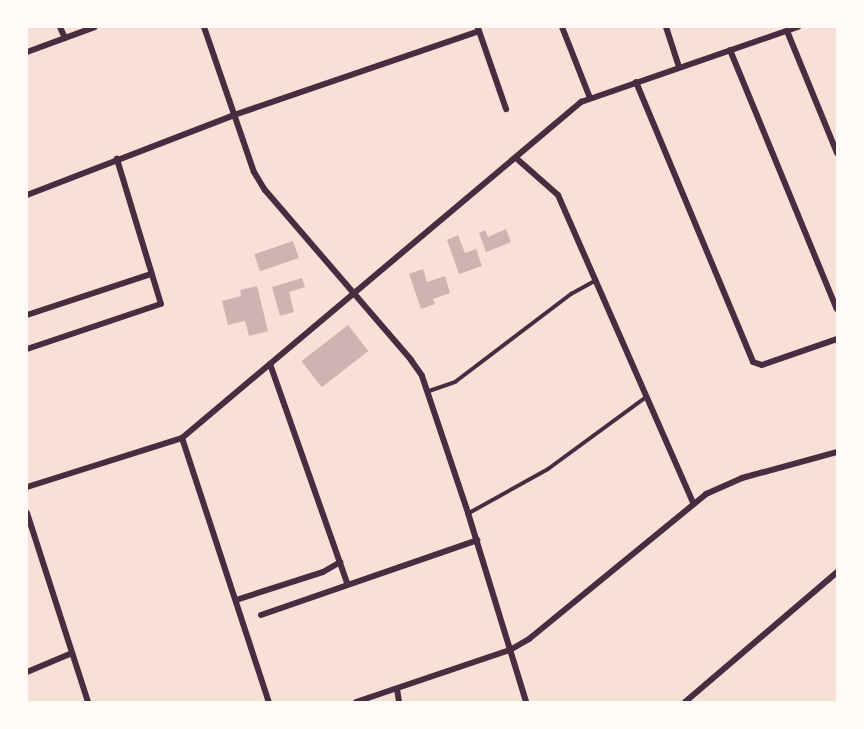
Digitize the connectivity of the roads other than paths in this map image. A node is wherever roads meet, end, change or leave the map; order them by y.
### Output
1 (60, 27) edge
2 (95, 27) edge
3 (204, 27) edge
4 (562, 27) edge
5 (666, 27) edge
6 (798, 27) edge
7 (478, 29) edge
8 (787, 31) junction
9 (65, 38) junction
10 (730, 50) junction
11 (27, 52) edge
12 (680, 67) junction
13 (636, 82) junction
14 (590, 98) junction
15 (506, 109) dead end
16 (234, 115) junction
17 (837, 153) edge
18 (516, 158) junction
19 (117, 159) junction
20 (27, 195) edge
21 (151, 274) junction
22 (596, 280) junction
23 (353, 293) junction
24 (837, 309) edge
25 (27, 315) edge
26 (837, 339) edge
27 (27, 349) edge
28 (270, 364) junction
29 (429, 392) junction
30 (646, 397) junction
31 (182, 438) junction
32 (837, 452) edge
33 (27, 487) edge
34 (693, 503) junction
35 (27, 513) edge
36 (468, 513) junction
37 (477, 540) junction
38 (340, 562) junction
39 (837, 572) edge
40 (348, 585) junction
41 (236, 600) junction
42 (261, 615) dead end
43 (510, 650) junction
44 (72, 652) junction
45 (27, 672) edge
46 (397, 689) junction
47 (88, 702) edge
48 (269, 702) edge
49 (356, 702) edge
50 (399, 702) edge
51 (526, 702) edge
52 (685, 702) edge

1 - 9 street
2 - 9 street
3 - 16 street
4 - 14 street
5 - 12 street
6 - 8 street
7 - 15 street
7 - 16 street
8 - 10 street
8 - 17 street
9 - 11 street
10 - 12 street
10 - 24 street
12 - 13 street
13 - 14 street
13 - 26 street
14 - 18 street
16 - 19 street
16 - 23 street
18 - 22 street
18 - 23 street
19 - 20 street
19 - 21 street
21 - 25 street
21 - 27 street
22 - 29 lane
22 - 30 street
23 - 28 street
23 - 29 street
28 - 31 street
28 - 38 street
29 - 36 street
30 - 34 street
30 - 36 lane
31 - 33 street
31 - 41 street
32 - 34 street
34 - 43 street
35 - 44 street
36 - 37 street
37 - 40 street
37 - 43 street
38 - 40 street
38 - 41 street
39 - 52 street
40 - 42 street
41 - 48 street
43 - 46 street
43 - 51 street
44 - 45 street
44 - 47 street
46 - 49 street
46 - 50 street

